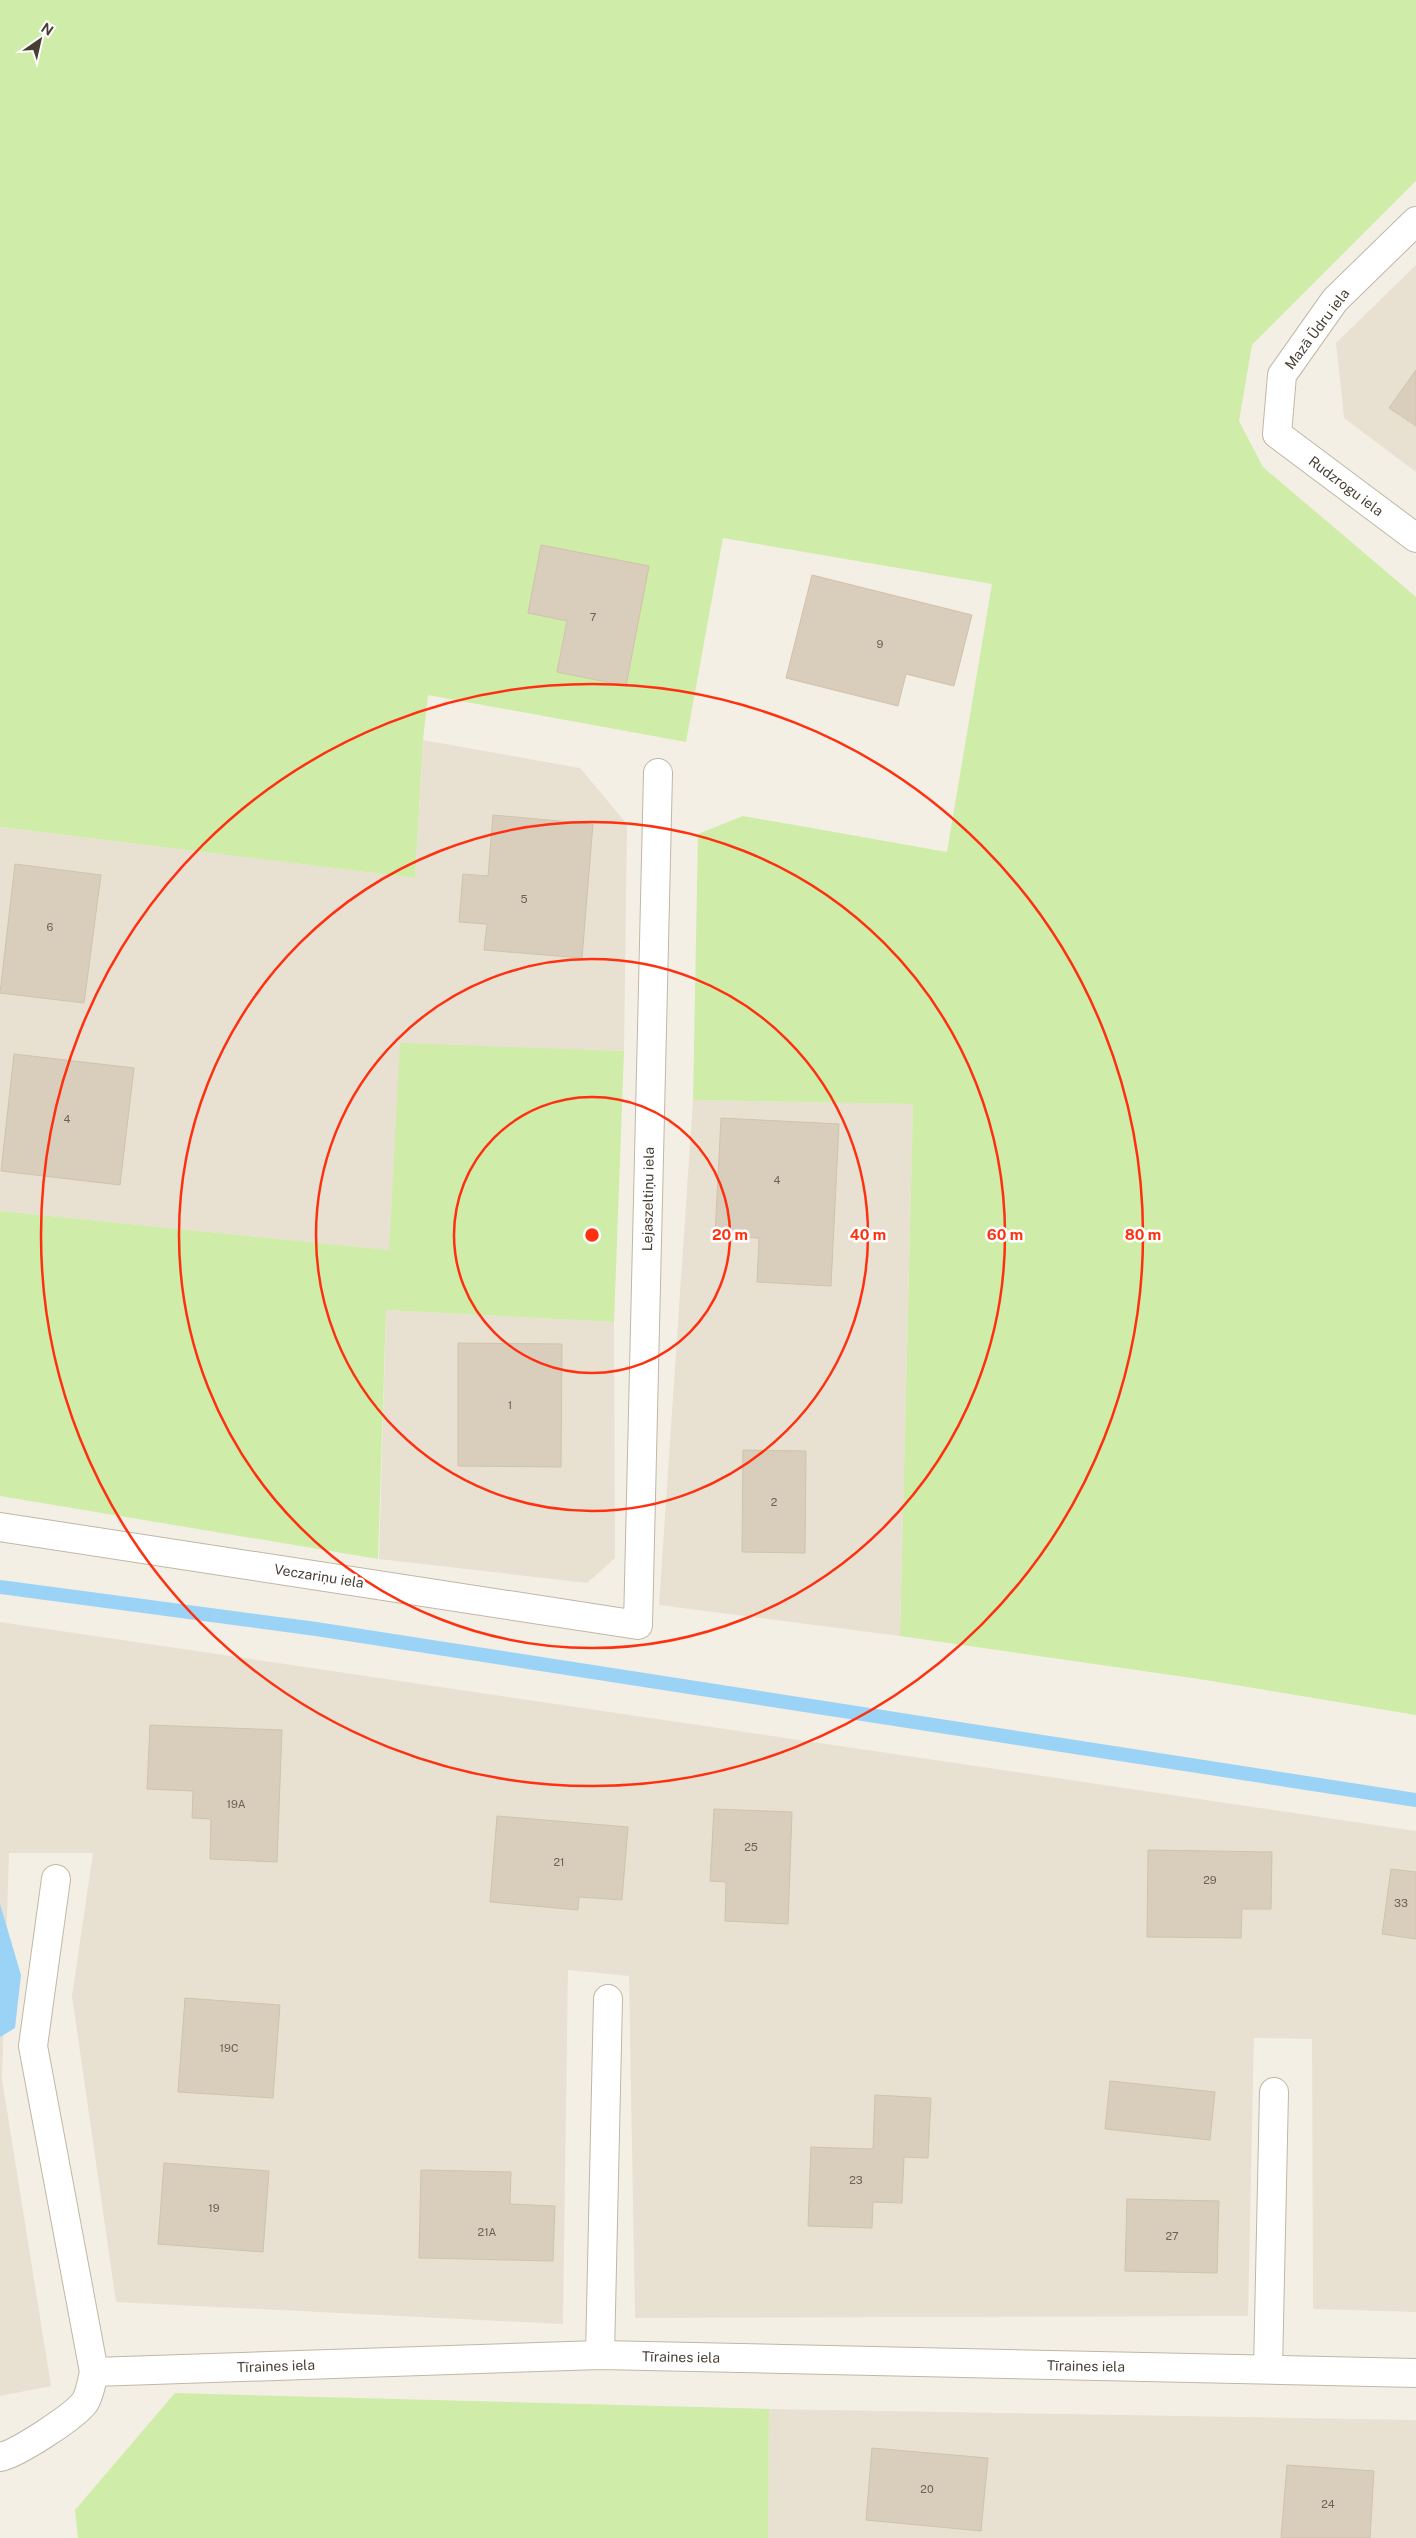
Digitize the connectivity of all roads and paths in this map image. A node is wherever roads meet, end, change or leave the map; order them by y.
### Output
1 (1416, 221) edge
2 (1277, 434) joint
3 (1416, 538) edge
4 (658, 773) dead end
5 (0, 1527) edge
6 (638, 1624) joint
7 (56, 1880) dead end
8 (608, 1999) dead end
9 (1274, 2092) dead end
10 (600, 2356) junction
11 (1268, 2369) junction
12 (94, 2372) junction
13 (1416, 2373) edge
14 (0, 2457) edge

1 - 2 street, Mazā Ūdru iela
2 - 3 street, Rudzrogu iela
4 - 6 street, Lejaszeltiņu iela
5 - 6 street, Veczariņu iela
7 - 12 street
8 - 10 street
9 - 11 street
10 - 11 street, Tīraines iela
10 - 12 street, Tīraines iela
11 - 13 street, Tīraines iela
12 - 14 street

